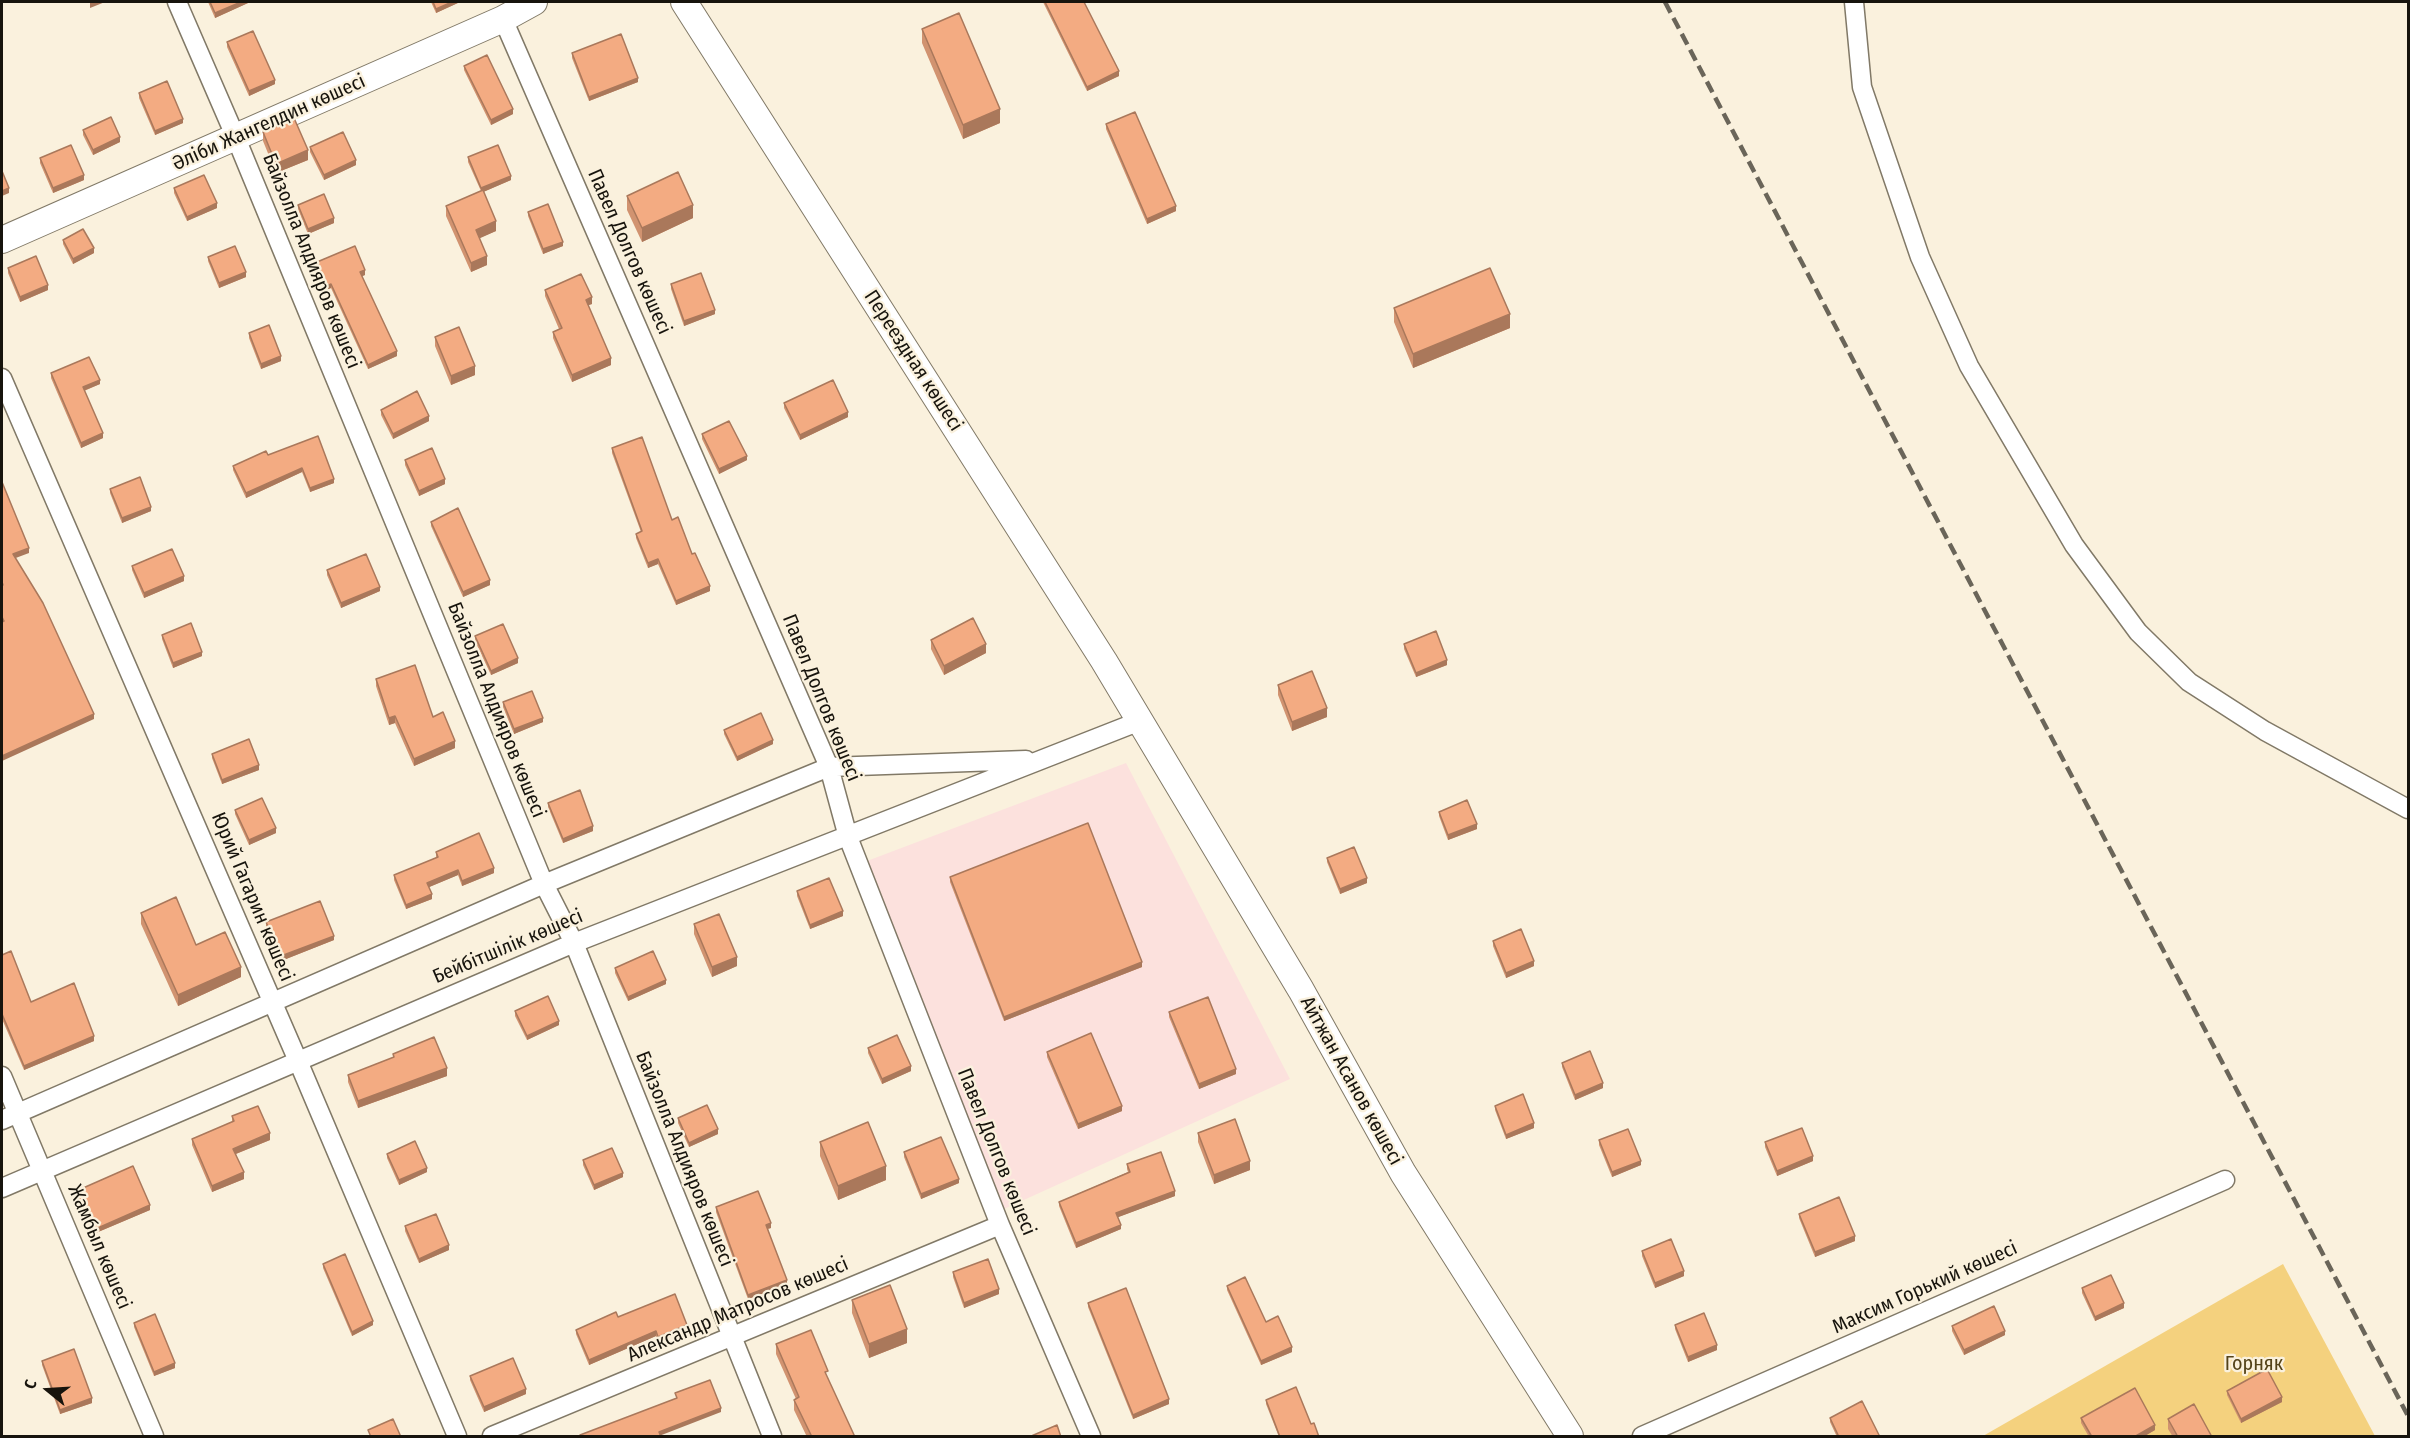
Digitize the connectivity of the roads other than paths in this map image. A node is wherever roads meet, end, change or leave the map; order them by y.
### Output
1 (177, 2) edge
2 (534, 2) edge
3 (684, 2) edge
4 (1854, 2) edge
5 (503, 19) junction
6 (236, 138) junction
7 (2, 240) edge
8 (2, 378) edge
9 (1140, 721) junction
10 (1038, 759) junction
11 (829, 767) junction
12 (2409, 809) edge
13 (848, 837) junction
14 (544, 884) junction
15 (574, 943) junction
16 (273, 1002) junction
17 (298, 1061) junction
18 (2, 1076) edge
19 (9, 1116) edge
20 (42, 1171) junction
21 (2225, 1180) dead end
22 (2, 1188) edge
23 (1000, 1225) junction
24 (731, 1338) junction
25 (154, 1437) edge
26 (457, 1437) edge
27 (492, 1437) edge
28 (772, 1437) edge
29 (1091, 1437) edge
30 (1570, 1437) edge
31 (1642, 1437) edge

1 - 6 street, Байзолла Алдияров көшесі
2 - 5 street, Әліби Жангелдин көшесі
3 - 9 street, Переездная көшесі
4 - 12 street
5 - 6 street, Әліби Жангелдин көшесі
5 - 11 street, Павел Долгов көшесі
6 - 7 street, Әліби Жангелдин көшесі
6 - 14 street, Байзолла Алдияров көшесі
8 - 16 street, Юрий Гагарин көшесі
9 - 10 street, Бейбітшілік көшесі
9 - 30 street, Айтжан Асанов көшесі
10 - 11 street, Бейбітшілік көшесі
10 - 13 street, Бейбітшілік көшесі
11 - 13 street, Павел Долгов көшесі
11 - 14 street, Бейбітшілік көшесі
13 - 15 street, Бейбітшілік көшесі
13 - 23 street, Павел Долгов көшесі
14 - 15 street, Байзолла Алдияров көшесі
14 - 16 street, Бейбітшілік көшесі
15 - 17 street, Бейбітшілік көшесі
15 - 24 street, Байзолла Алдияров көшесі
16 - 17 street, Юрий Гагарин көшесі
16 - 19 street, Бейбітшілік көшесі
17 - 20 street, Бейбітшілік көшесі
17 - 26 street, Юрий Гагарин көшесі
18 - 19 street, Жамбыл көшесі
19 - 20 street, Жамбыл көшесі
20 - 22 street, Бейбітшілік көшесі
20 - 25 street, Жамбыл көшесі
21 - 31 street, Максим Горький көшесі
23 - 24 street, Александр Матросов көшесі
23 - 29 street, Павел Долгов көшесі
24 - 27 street, Александр Матросов көшесі
24 - 28 street, Байзолла Алдияров көшесі

